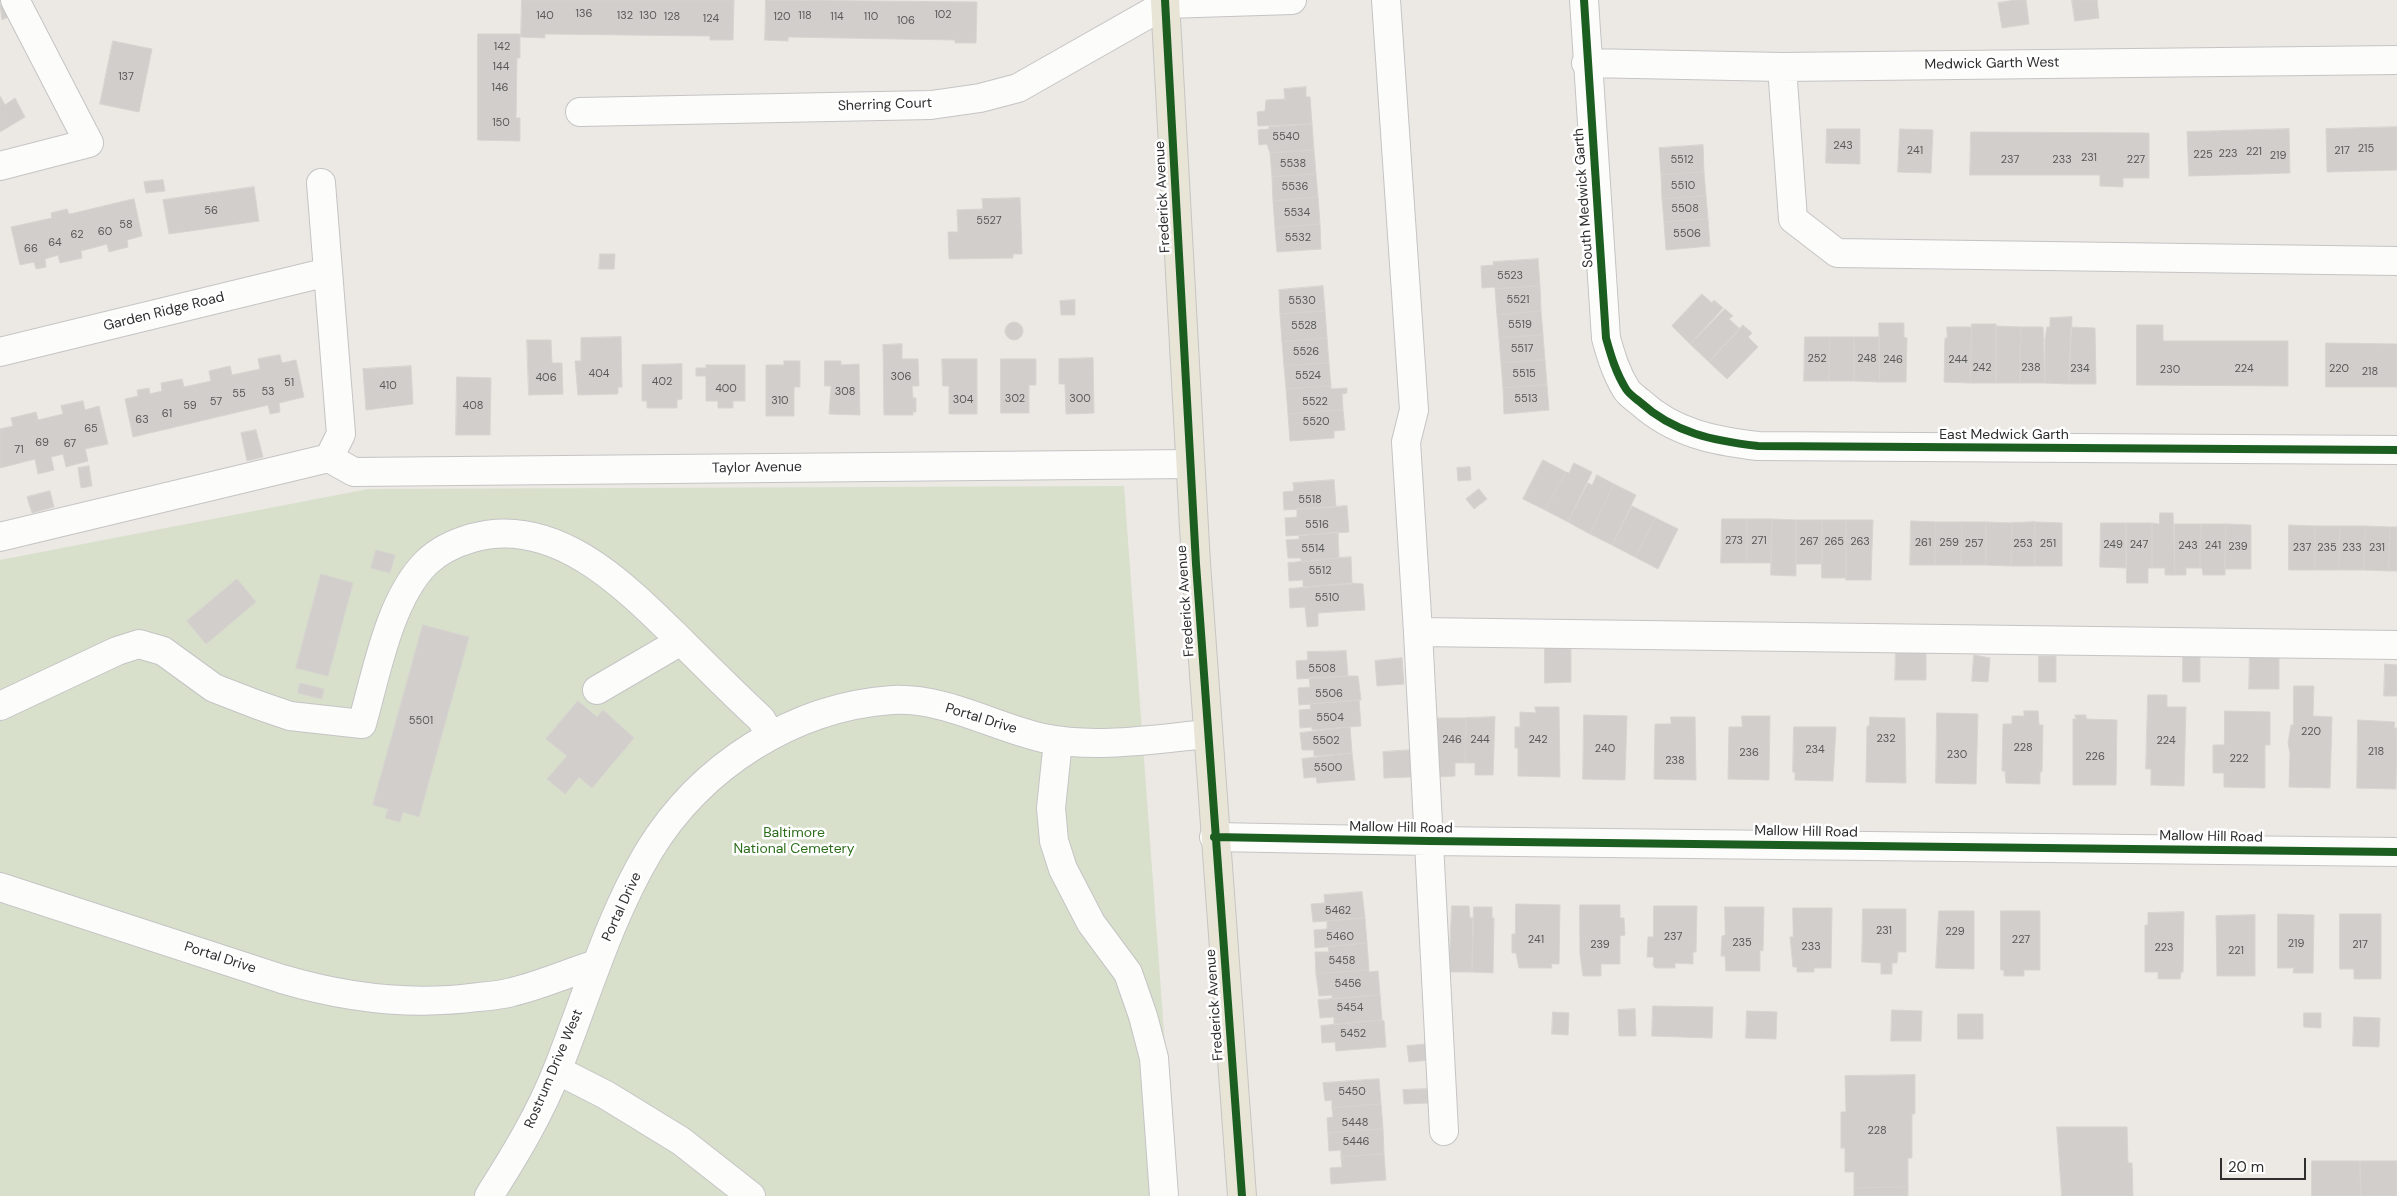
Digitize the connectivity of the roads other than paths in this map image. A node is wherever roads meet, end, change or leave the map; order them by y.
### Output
1 (15, 0) edge
2 (1292, 0) edge
3 (1386, 0) edge
4 (1584, 0) edge
5 (1166, 2) edge
6 (2397, 60) edge
7 (1586, 63) junction
8 (1782, 67) junction
9 (580, 112) dead end
10 (0, 166) edge
11 (321, 182) dead end
12 (2397, 261) edge
13 (328, 272) junction
14 (0, 352) edge
15 (1627, 390) joint
16 (2397, 450) edge
17 (329, 458) junction
18 (1190, 464) junction
19 (0, 537) edge
20 (1418, 632) junction
21 (682, 642) junction
22 (2397, 645) edge
23 (597, 690) dead end
24 (0, 706) edge
25 (770, 734) junction
26 (1208, 734) junction
27 (1058, 741) junction
28 (1214, 837) junction
29 (1429, 841) junction
30 (2397, 852) edge
31 (0, 887) edge
32 (596, 964) junction
33 (557, 1070) junction
34 (1444, 1131) dead end
35 (489, 1196) edge
36 (751, 1196) edge
37 (1164, 1196) edge
38 (1242, 1196) edge

1 - 10 street
2 - 5 street
3 - 20 street
4 - 7 street, South Medwick Garth
5 - 9 street, Sherring Court
5 - 18 main road, Frederick Avenue
6 - 8 street, Medwick Garth West
7 - 8 street, Medwick Garth West
7 - 15 street, South Medwick Garth
8 - 12 street
11 - 13 street
13 - 14 street, Garden Ridge Road
13 - 17 street
15 - 16 street, East Medwick Garth
17 - 18 street, Taylor Avenue
17 - 19 street
18 - 26 main road, Frederick Avenue
20 - 22 street
20 - 29 street
21 - 23 street
21 - 24 street
21 - 25 street
25 - 27 street, Portal Drive
25 - 32 street, Portal Drive
26 - 27 street, Portal Drive
26 - 28 main road, Frederick Avenue
27 - 37 street
28 - 29 street, Mallow Hill Road
28 - 38 main road, Frederick Avenue
29 - 30 street, Mallow Hill Road
29 - 34 street
31 - 32 street, Portal Drive
32 - 33 street, Rostrum Drive West
33 - 35 street, Rostrum Drive West
33 - 36 street

